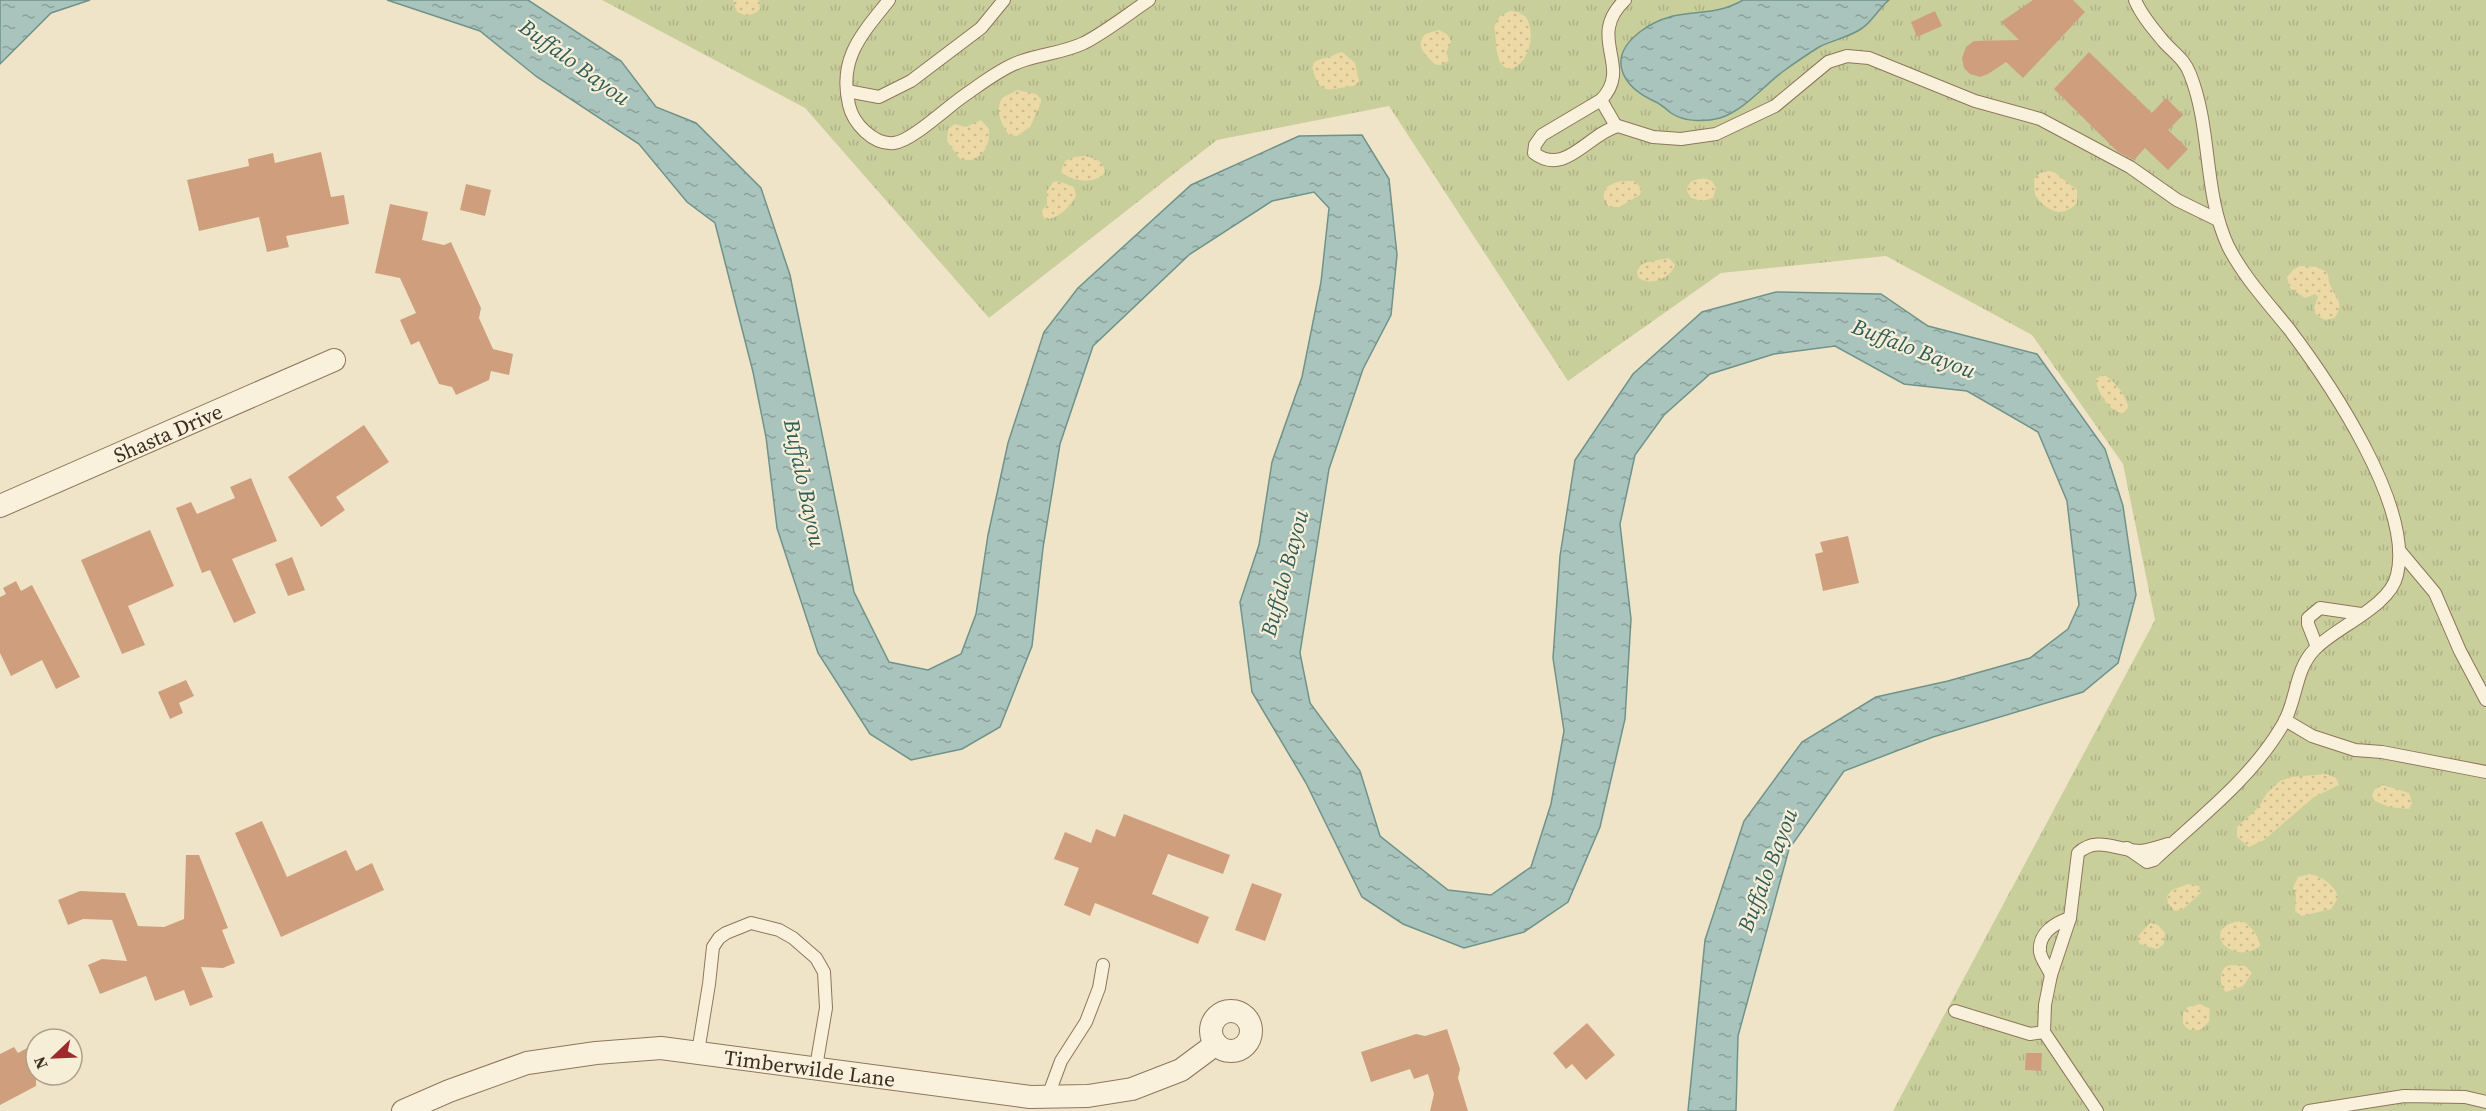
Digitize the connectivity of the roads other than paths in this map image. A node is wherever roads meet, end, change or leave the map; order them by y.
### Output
1 (889, 0) edge
2 (1004, 0) edge
3 (1149, 0) edge
4 (1625, 0) edge
5 (2135, 0) edge
6 (847, 91) junction
7 (1601, 100) junction
8 (1616, 126) junction
9 (2218, 220) junction
10 (334, 360) dead end
11 (0, 506) edge
12 (2399, 550) junction
13 (2361, 614) junction
14 (2317, 647) junction
15 (2486, 700) edge
16 (2285, 720) junction
17 (2486, 771) edge
18 (2070, 918) junction
19 (1103, 965) dead end
20 (2051, 975) junction
21 (1954, 1011) dead end
22 (2043, 1032) junction
23 (1216, 1044) dead end
24 (698, 1052) junction
25 (816, 1067) junction
26 (1048, 1096) junction
27 (2486, 1102) edge
28 (403, 1111) edge
29 (2097, 1111) edge
30 (2309, 1111) edge

1 - 6 lane
2 - 6 lane
3 - 6 lane
4 - 7 lane
5 - 9 lane
7 - 8 lane
7 - 8 lane
8 - 9 lane
9 - 12 lane
10 - 11 street, Shasta Drive
12 - 13 lane
12 - 15 lane
13 - 14 lane
13 - 14 lane
14 - 16 lane
16 - 17 lane
16 - 18 lane
18 - 20 lane
18 - 20 lane
19 - 26 lane
20 - 22 lane
21 - 22 lane
22 - 29 lane
23 - 26 street, Timberwilde Lane
24 - 25 street, Timberwilde Lane
24 - 25 lane
24 - 28 street, Timberwilde Lane
25 - 26 street, Timberwilde Lane
27 - 30 lane

